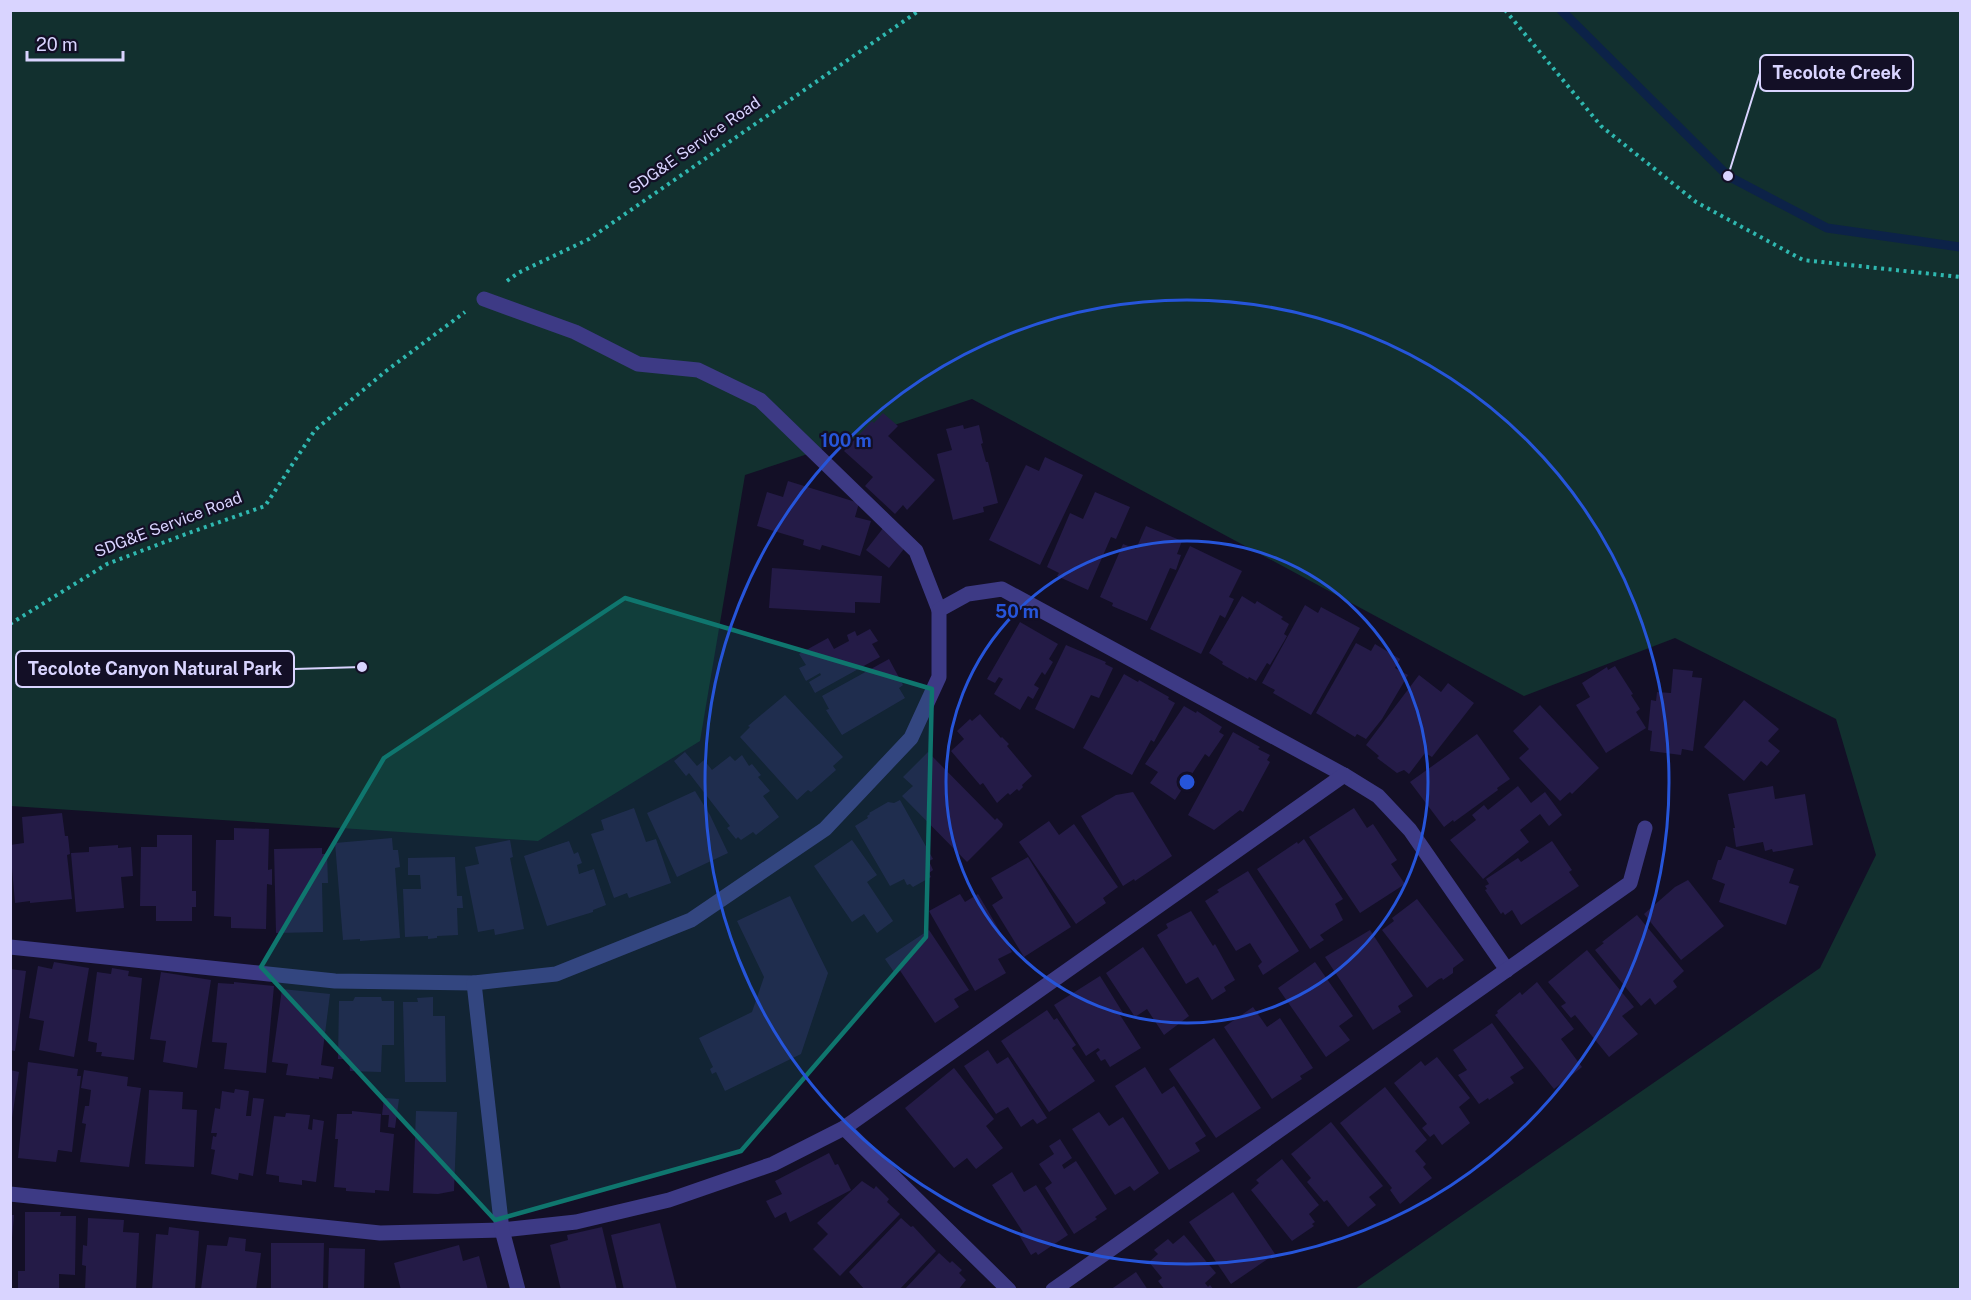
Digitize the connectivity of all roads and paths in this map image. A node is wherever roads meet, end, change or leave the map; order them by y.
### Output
1 (920, 10) edge
2 (1505, 10) edge
3 (1960, 277) edge
4 (483, 299) junction
5 (939, 610) junction
6 (10, 624) edge
7 (1344, 775) junction
8 (1645, 828) dead end
9 (10, 947) edge
10 (1507, 970) junction
11 (474, 983) junction
12 (844, 1128) junction
13 (10, 1194) edge
14 (502, 1230) junction
15 (518, 1290) edge
16 (1009, 1290) edge
17 (1053, 1290) edge

1 - 4 path, SDG&E Service Road
2 - 3 path
4 - 5 street
4 - 6 path, SDG&E Service Road
5 - 7 street
5 - 11 street
7 - 10 street
7 - 12 street
8 - 10 street
9 - 11 street
10 - 17 street
11 - 14 street
12 - 14 street
12 - 16 street
13 - 14 street
14 - 15 street

